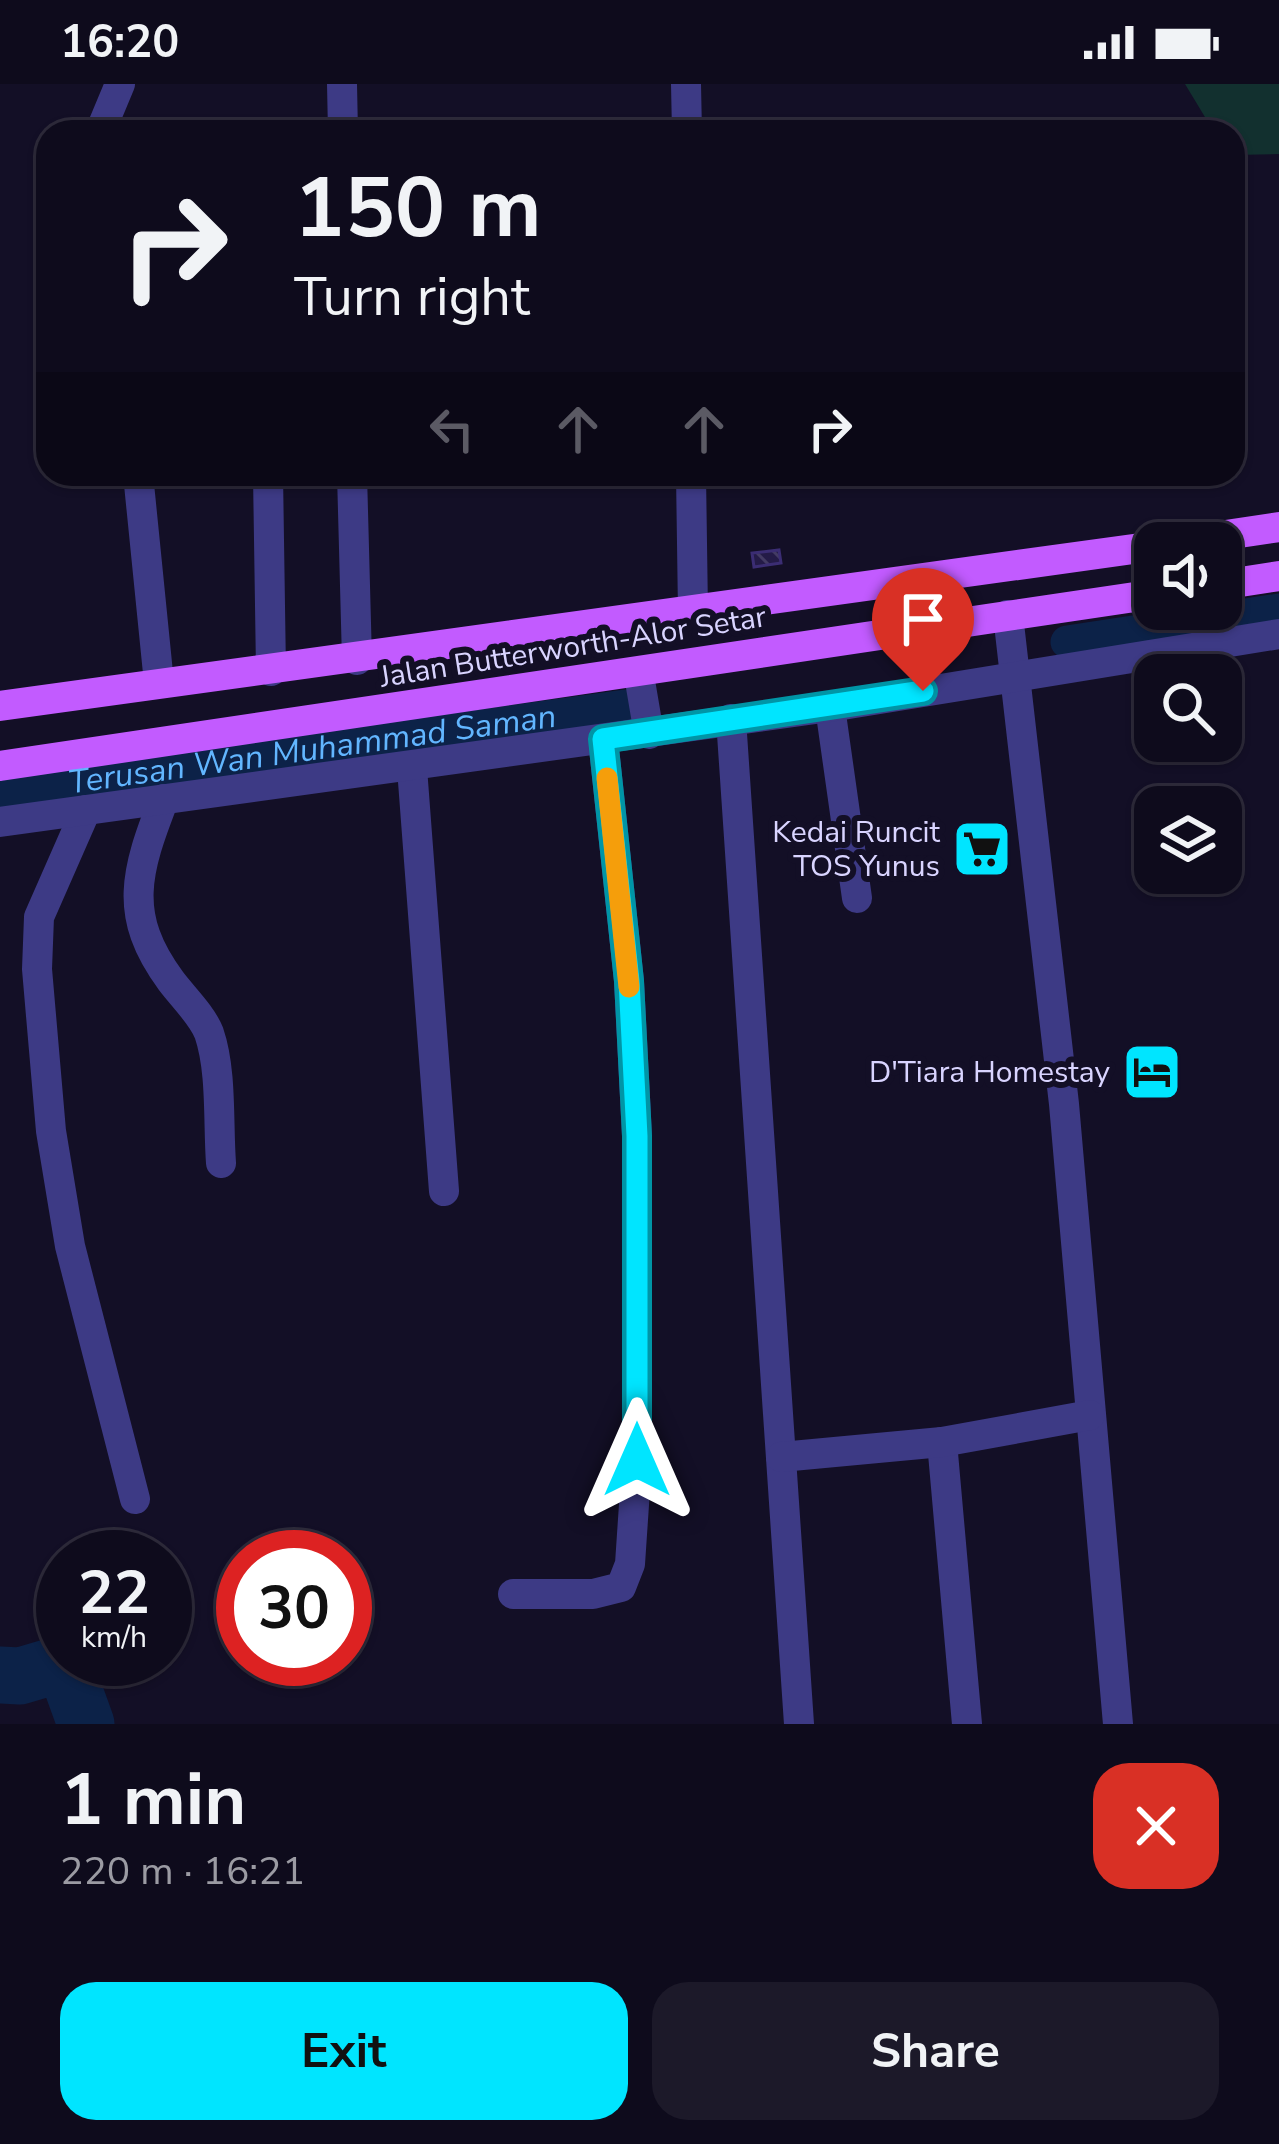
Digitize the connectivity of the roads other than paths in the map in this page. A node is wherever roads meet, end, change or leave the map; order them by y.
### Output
1 (121, 84) edge
2 (342, 84) edge
3 (686, 84) edge
4 (105, 120) edge
5 (343, 120) edge
6 (687, 120) edge
7 (139, 486) edge
8 (268, 486) edge
9 (352, 486) edge
10 (691, 486) edge
11 (1279, 527) edge
12 (1242, 533) edge
13 (1134, 549) edge
14 (1279, 576) edge
15 (1242, 581) edge
16 (1134, 597) edge
17 (692, 612) junction
18 (1008, 615) junction
19 (1279, 634) edge
20 (357, 660) junction
21 (271, 671) junction
22 (1016, 674) junction
23 (639, 675) junction
24 (159, 683) junction
25 (0, 706) edge
26 (830, 707) junction
27 (731, 719) junction
28 (650, 734) junction
29 (603, 739) junction
30 (0, 766) edge
31 (412, 768) junction
32 (164, 799) junction
33 (86, 809) junction
34 (0, 822) edge
35 (857, 898) dead end
36 (221, 1163) dead end
37 (444, 1190) dead end
38 (1090, 1415) junction
39 (942, 1442) junction
40 (781, 1457) junction
41 (135, 1499) dead end
42 (513, 1594) dead end
43 (799, 1724) edge
44 (967, 1724) edge
45 (1118, 1724) edge

1 - 4 street
2 - 5 street
3 - 6 street
7 - 24 street
8 - 21 street
9 - 20 street
10 - 17 street
11 - 12 main road
13 - 17 main road, Jalan Butterworth-Alor Setar
14 - 15 main road
16 - 18 main road, Jalan Butterworth-Alor Setar
17 - 20 main road, Jalan Butterworth-Alor Setar
18 - 22 street
18 - 23 main road, Jalan Butterworth-Alor Setar
19 - 22 street
20 - 21 main road, Jalan Butterworth-Alor Setar
21 - 24 main road, Jalan Butterworth-Alor Setar
22 - 26 street
22 - 38 street
23 - 28 street
23 - 30 main road, Jalan Butterworth-Alor Setar
24 - 25 main road, Jalan Butterworth-Alor Setar
26 - 27 street
26 - 35 street
27 - 28 street
27 - 40 street
28 - 29 street
29 - 31 street
29 - 42 street
31 - 32 street
31 - 37 street
32 - 33 street
32 - 36 street
33 - 34 street
33 - 41 street
38 - 39 street
38 - 45 street
39 - 40 street
39 - 44 street
40 - 43 street

